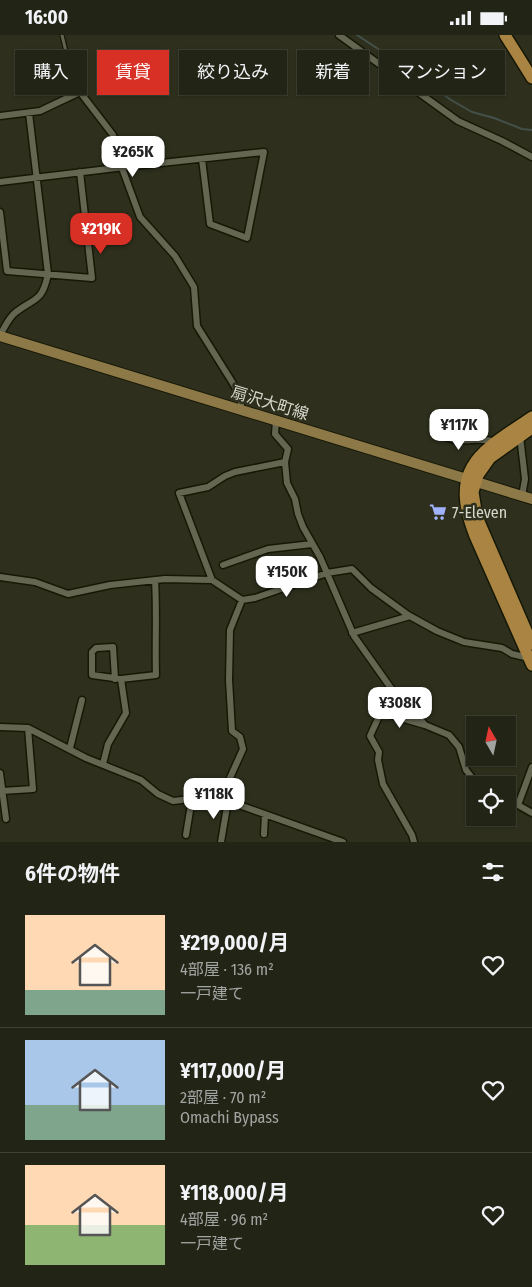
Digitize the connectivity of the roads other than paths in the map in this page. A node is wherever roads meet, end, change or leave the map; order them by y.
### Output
1 (62, 35) edge
2 (339, 35) edge
3 (505, 35) edge
4 (66, 50) edge
5 (532, 78) edge
6 (74, 95) edge
7 (82, 95) edge
8 (29, 113) junction
9 (0, 116) edge
10 (532, 157) edge
11 (202, 159) junction
12 (122, 168) junction
13 (80, 172) junction
14 (36, 177) junction
15 (0, 182) edge
16 (0, 212) edge
17 (48, 274) junction
18 (0, 335) edge
19 (241, 410) junction
20 (532, 417) edge
21 (276, 420) junction
22 (532, 428) edge
23 (438, 431) dead end
24 (520, 436) junction
25 (495, 442) junction
26 (285, 462) junction
27 (471, 481) junction
28 (522, 496) junction
29 (532, 499) edge
30 (312, 544) junction
31 (224, 565) dead end
32 (327, 573) junction
33 (0, 577) edge
34 (155, 580) junction
35 (212, 580) junction
36 (242, 600) junction
37 (410, 616) junction
38 (352, 633) junction
39 (532, 644) edge
40 (531, 660) edge
41 (118, 679) junction
42 (391, 689) junction
43 (82, 700) dead end
44 (380, 712) junction
45 (426, 725) junction
46 (0, 727) edge
47 (28, 728) junction
48 (70, 748) junction
49 (103, 764) junction
50 (532, 767) edge
51 (0, 773) edge
52 (472, 776) edge
53 (2, 791) junction
54 (192, 799) junction
55 (220, 800) junction
56 (228, 801) junction
57 (518, 805) joint
58 (265, 813) junction
59 (532, 813) edge
60 (6, 819) dead end
61 (264, 834) dead end
62 (186, 835) dead end
63 (221, 842) edge
64 (343, 842) edge
65 (414, 842) edge

1 - 4 lane
2 - 10 street
3 - 5 highway
6 - 8 street
7 - 12 street
8 - 9 street
8 - 14 street
11 - 11 street
11 - 12 street
12 - 13 street
12 - 19 street
13 - 14 street
13 - 17 street
14 - 15 street
14 - 17 street
16 - 17 street
17 - 18 street
18 - 19 main road, 扇沢大町線
19 - 21 main road, 扇沢大町線
20 - 25 highway
21 - 26 street
21 - 27 main road, 扇沢大町線
22 - 24 highway
23 - 25 street
24 - 27 highway
24 - 28 street
25 - 27 highway
26 - 30 street
26 - 35 street
27 - 28 main road, 扇沢大町線
27 - 39 highway
27 - 40 highway
28 - 29 main road, 扇沢大町線
30 - 31 street
30 - 32 street
32 - 36 street
32 - 37 street
32 - 38 street
33 - 34 street
34 - 35 street
34 - 41 street
35 - 36 street
36 - 55 street
37 - 38 street
37 - 40 street
38 - 42 street
41 - 41 street
41 - 49 street
42 - 44 street
42 - 45 street
43 - 48 street
44 - 45 street
44 - 65 street
45 - 52 street
46 - 47 street
47 - 48 street
47 - 53 street
48 - 49 street
49 - 54 street
50 - 57 street
51 - 53 street
53 - 60 street
54 - 55 street
54 - 62 street
55 - 56 street
56 - 58 street
56 - 63 street
57 - 59 street
58 - 61 street
58 - 64 street

